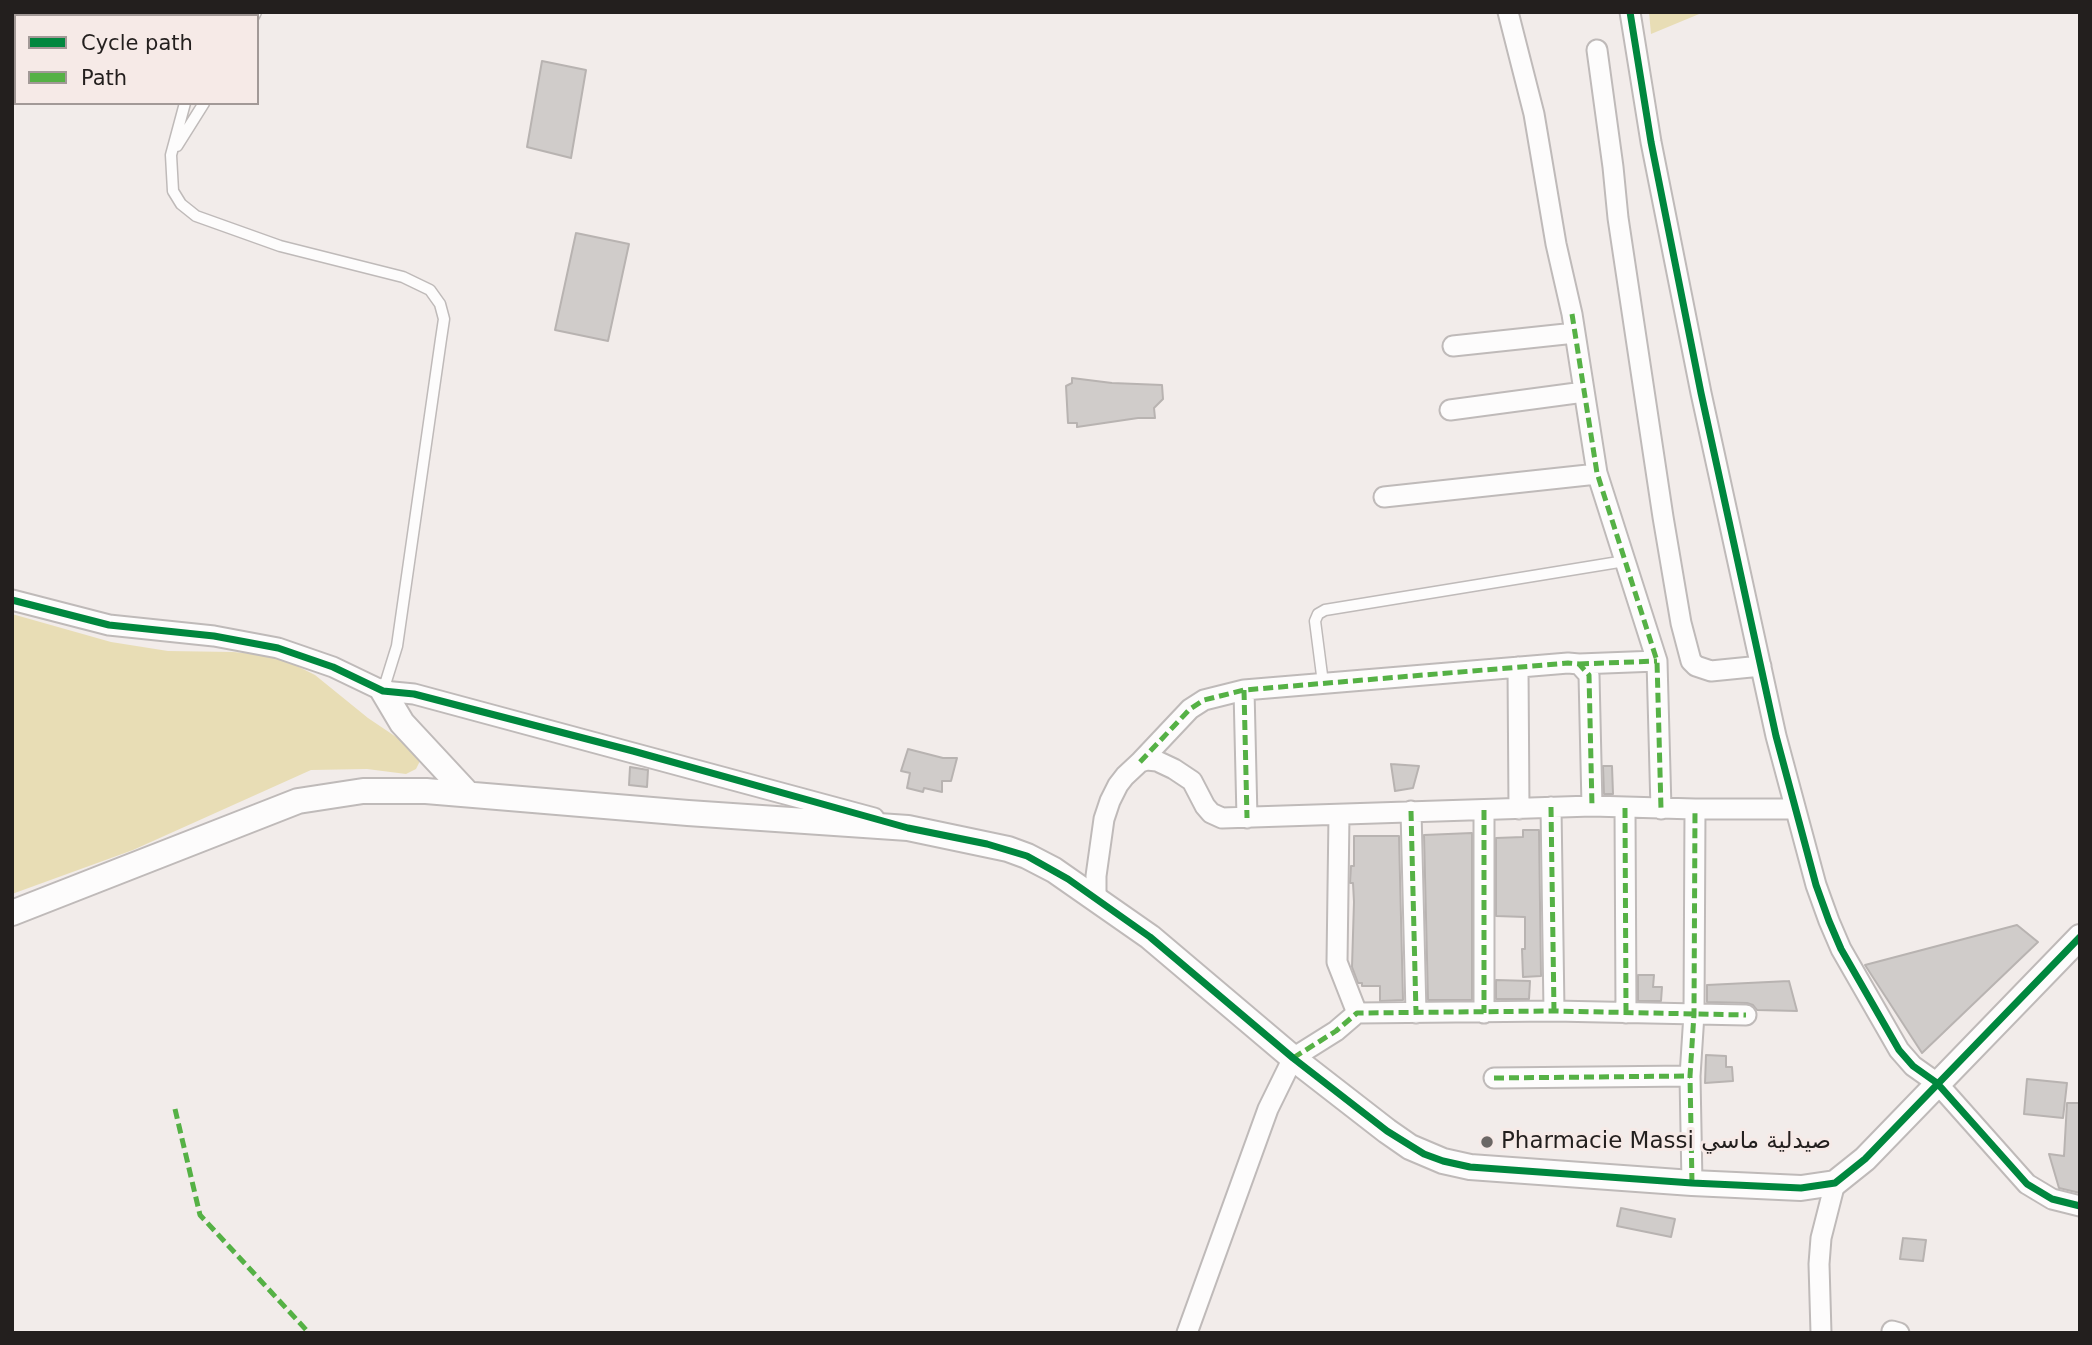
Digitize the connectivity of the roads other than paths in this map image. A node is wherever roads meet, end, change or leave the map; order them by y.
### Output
1 (1508, 12) edge
2 (1630, 12) edge
3 (1597, 50) dead end
4 (184, 105) edge
5 (203, 105) edge
6 (171, 155) junction
7 (1575, 333) junction
8 (1453, 346) dead end
9 (1584, 392) junction
10 (1450, 410) dead end
11 (1597, 474) junction
12 (1384, 497) dead end
13 (1625, 561) junction
14 (12, 600) edge
15 (1657, 661) junction
16 (1579, 664) junction
17 (1761, 666) junction
18 (1518, 667) junction
19 (1323, 683) junction
20 (1244, 690) junction
21 (383, 691) junction
22 (1140, 762) junction
23 (468, 794) junction
24 (1592, 806) junction
25 (1551, 807) junction
26 (1625, 808) junction
27 (1661, 808) junction
28 (1519, 809) junction
29 (1795, 809) junction
30 (1484, 810) junction
31 (1695, 810) junction
32 (1411, 811) junction
33 (1339, 814) junction
34 (1247, 818) junction
35 (908, 828) junction
36 (1096, 899) junction
37 (12, 913) edge
38 (2080, 937) edge
39 (1554, 1011) junction
40 (1357, 1013) junction
41 (1416, 1013) junction
42 (1484, 1013) junction
43 (1626, 1013) junction
44 (1694, 1014) junction
45 (1746, 1015) dead end
46 (1293, 1059) junction
47 (1690, 1076) junction
48 (1494, 1078) dead end
49 (1937, 1083) junction
50 (1692, 1183) junction
51 (1835, 1183) junction
52 (2080, 1206) edge
53 (1187, 1333) edge
54 (1821, 1333) edge

1 - 7 street
2 - 17 street
3 - 17 street
4 - 6 lane
5 - 6 lane
6 - 21 lane
7 - 8 street
7 - 9 street
9 - 10 street
9 - 11 street
11 - 12 street
11 - 13 street
13 - 15 street
13 - 19 lane
14 - 21 street
15 - 16 street
15 - 27 street
16 - 18 street
16 - 24 street
17 - 29 street
18 - 19 street
18 - 28 street
19 - 20 street
20 - 22 street
20 - 34 street
21 - 23 street
21 - 35 street
22 - 34 street
22 - 36 street
23 - 35 street
23 - 37 street
24 - 25 street
24 - 26 street
25 - 28 street
25 - 39 street
26 - 27 street
26 - 43 street
27 - 31 street
28 - 30 street
29 - 31 street
29 - 49 street
30 - 32 street
30 - 42 street
31 - 44 street
32 - 33 street
32 - 41 street
33 - 34 street
33 - 40 street
35 - 36 street
36 - 46 street
38 - 49 street
39 - 42 street
39 - 43 street
40 - 41 street
40 - 46 street
41 - 42 street
43 - 44 street
44 - 45 street
44 - 47 street
46 - 50 street
46 - 53 street
47 - 48 street
47 - 50 street
49 - 51 street
49 - 52 street
50 - 51 street
51 - 54 street

